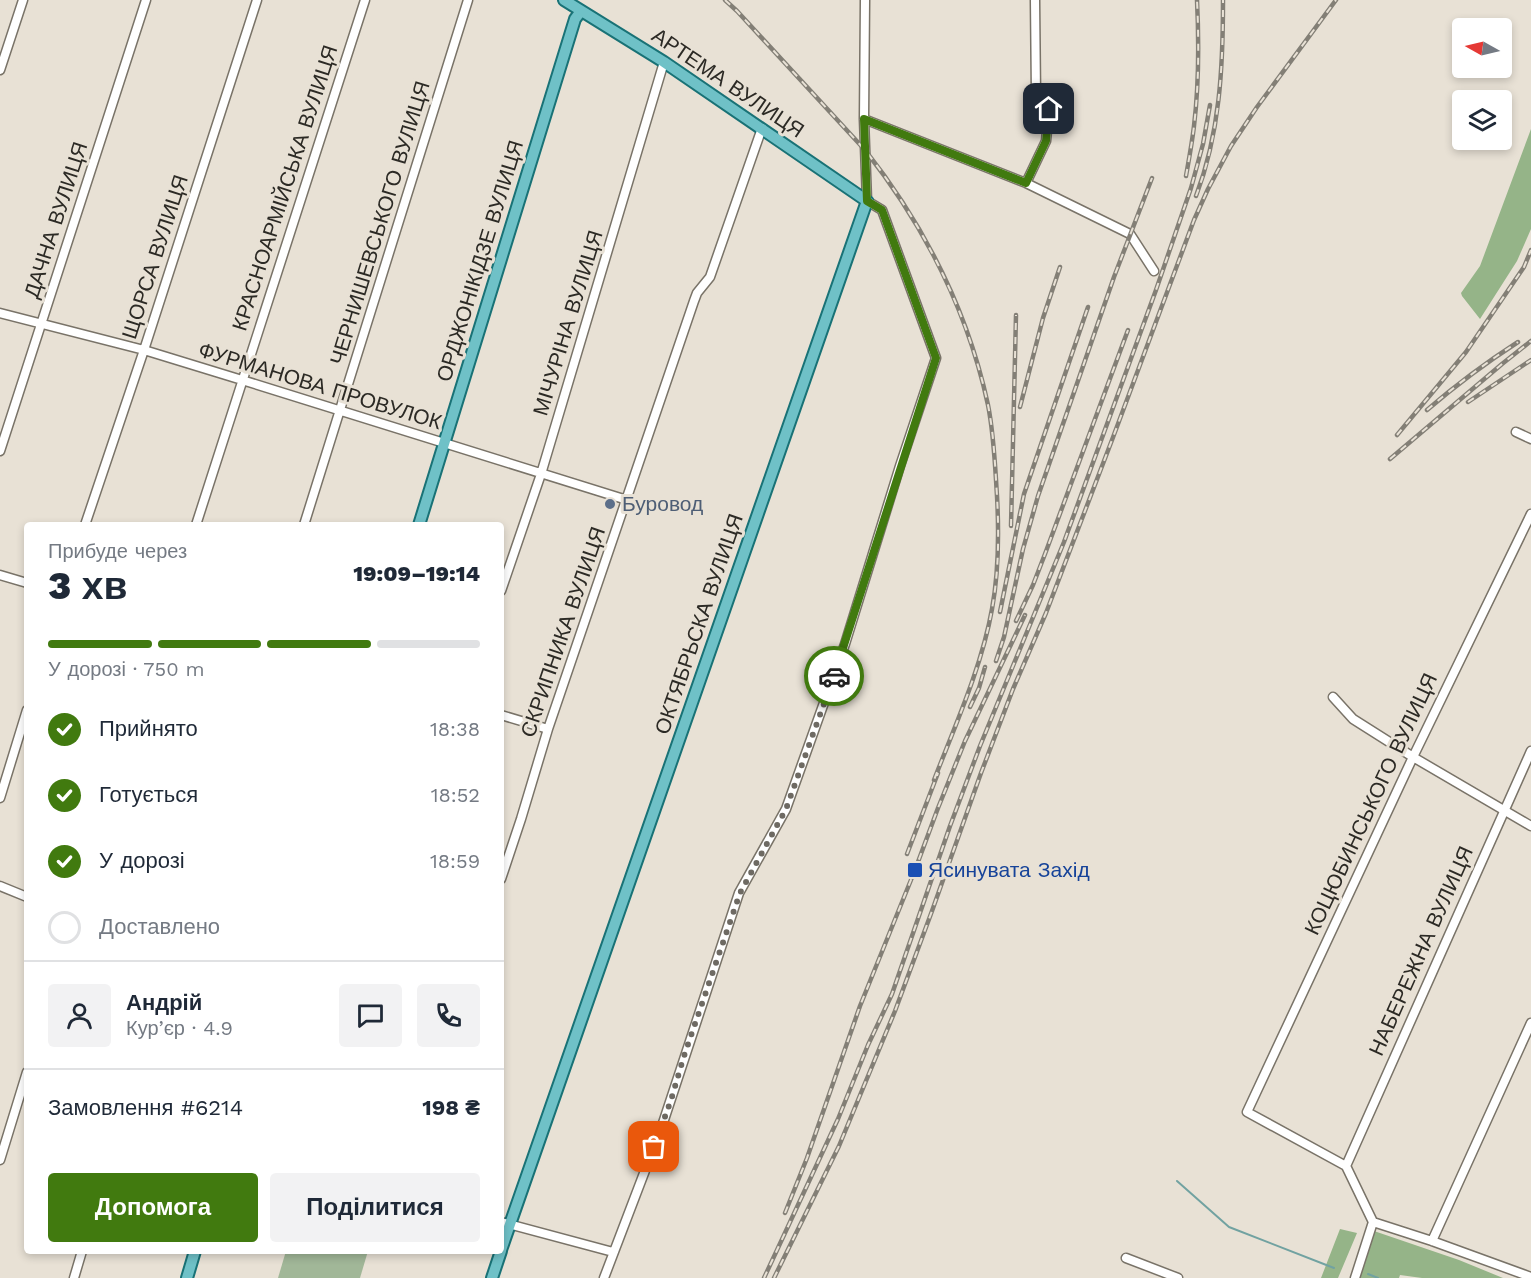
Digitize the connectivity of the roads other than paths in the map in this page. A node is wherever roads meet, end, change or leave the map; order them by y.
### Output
1 (23, 0) edge
2 (146, 0) edge
3 (257, 0) edge
4 (365, 0) edge
5 (468, 0) edge
6 (564, 0) edge
7 (865, 0) edge
8 (1035, 0) edge
9 (581, 11) junction
10 (664, 62) junction
11 (0, 70) edge
12 (864, 119) junction
13 (762, 128) junction
14 (1026, 183) junction
15 (867, 201) junction
16 (1154, 272) dead end
17 (0, 313) edge
18 (41, 324) junction
19 (144, 350) junction
20 (242, 380) junction
21 (340, 410) junction
22 (1516, 432) dead end
23 (1531, 439) edge
24 (444, 443) junction
25 (0, 451) edge
26 (541, 474) junction
27 (627, 500) junction
28 (1531, 514) edge
29 (87, 522) edge
30 (197, 522) edge
31 (305, 522) edge
32 (420, 522) edge
33 (0, 575) edge
34 (24, 582) edge
35 (504, 582) edge
36 (1333, 697) dead end
37 (504, 716) edge
38 (24, 720) edge
39 (548, 729) junction
40 (1531, 751) edge
41 (1413, 757) junction
42 (0, 798) edge
43 (1504, 810) junction
44 (1531, 826) edge
45 (504, 870) edge
46 (0, 886) edge
47 (24, 896) edge
48 (1531, 1023) edge
49 (24, 1082) edge
50 (0, 1160) edge
51 (1346, 1166) junction
52 (1373, 1222) junction
53 (505, 1223) edge
54 (1432, 1242) junction
55 (613, 1252) junction
56 (81, 1254) edge
57 (194, 1254) edge
58 (500, 1254) edge
59 (1126, 1258) dead end
60 (1531, 1277) edge
61 (74, 1278) edge
62 (187, 1278) edge
63 (492, 1278) edge
64 (604, 1278) edge
65 (1178, 1278) edge
66 (1354, 1278) edge

1 - 11 street
2 - 18 street, ДАЧНА ВУЛИЦЯ
3 - 19 street, ЩОРСА ВУЛИЦЯ
4 - 20 street, КРАСНОАРМІЙСЬКА ВУЛИЦЯ
5 - 21 street, ЧЕРНИШЕВСЬКОГО ВУЛИЦЯ
6 - 9 main road, АРТЕМА ВУЛИЦЯ
7 - 12 street, ОКТЯБРЬСКА ВУЛИЦЯ
8 - 14 street
9 - 10 main road, АРТЕМА ВУЛИЦЯ
9 - 24 main road, ОРДЖОНІКІДЗЕ ВУЛИЦЯ
10 - 13 main road, АРТЕМА ВУЛИЦЯ
10 - 26 street, МІЧУРІНА ВУЛИЦЯ
12 - 14 street
12 - 15 street, ОКТЯБРЬСКА ВУЛИЦЯ
13 - 15 main road, АРТЕМА ВУЛИЦЯ
13 - 27 street, СКРИПНИКА ВУЛИЦЯ
14 - 16 street
15 - 53 main road, ОКТЯБРЬСКА ВУЛИЦЯ
15 - 55 street
17 - 18 street, ФУРМАНОВА ПРОВУЛОК
18 - 19 street, ФУРМАНОВА ПРОВУЛОК
18 - 25 street, ДАЧНА ВУЛИЦЯ
19 - 20 street, ФУРМАНОВА ПРОВУЛОК
19 - 29 street, ЩОРСА ВУЛИЦЯ
20 - 21 street, ФУРМАНОВА ПРОВУЛОК
20 - 30 street, КРАСНОАРМІЙСЬКА ВУЛИЦЯ
21 - 24 street, ФУРМАНОВА ПРОВУЛОК
21 - 31 street, ЧЕРНИШЕВСЬКОГО ВУЛИЦЯ
22 - 23 street
24 - 26 street, ФУРМАНОВА ПРОВУЛОК
24 - 32 main road, ОРДЖОНІКІДЗЕ ВУЛИЦЯ
26 - 27 street, ФУРМАНОВА ПРОВУЛОК
26 - 35 street, МІЧУРІНА ВУЛИЦЯ
27 - 39 street, СКРИПНИКА ВУЛИЦЯ
28 - 41 street, КОЦЮБИНСЬКОГО ВУЛИЦЯ
33 - 34 street
36 - 41 street
37 - 39 street
38 - 42 street
39 - 45 street, СКРИПНИКА ВУЛИЦЯ
40 - 43 street, НАБЕРЕЖНА ВУЛИЦЯ
41 - 43 street
41 - 51 street, КОЦЮБИНСЬКОГО ВУЛИЦЯ
43 - 44 street
43 - 51 street, НАБЕРЕЖНА ВУЛИЦЯ
46 - 47 street
48 - 54 street
49 - 50 street
51 - 52 street
52 - 54 street
52 - 66 street
53 - 55 street
54 - 60 street
55 - 64 street
56 - 61 street
57 - 62 main road
58 - 63 main road, ОКТЯБРЬСКА ВУЛИЦЯ
59 - 65 street

